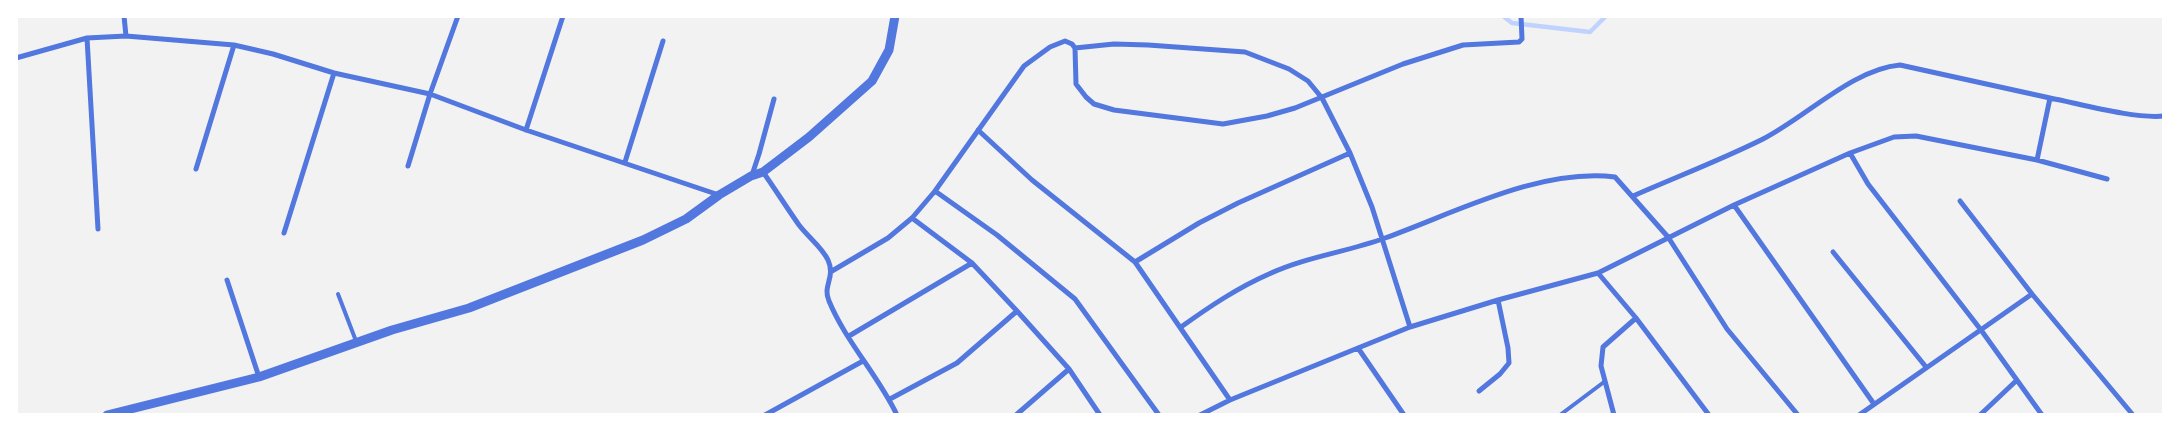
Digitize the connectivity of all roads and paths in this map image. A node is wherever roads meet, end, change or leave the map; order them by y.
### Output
1 (124, 16) edge
2 (458, 16) edge
3 (563, 16) edge
4 (895, 16) edge
5 (1521, 16) edge
6 (126, 36) junction
7 (87, 38) junction
8 (663, 41) dead end
9 (234, 45) junction
10 (1075, 48) junction
11 (16, 58) edge
12 (334, 73) junction
13 (430, 94) junction
14 (1322, 98) junction
15 (2050, 98) junction
16 (774, 99) dead end
17 (2164, 116) edge
18 (526, 130) junction
19 (978, 130) junction
20 (1850, 152) junction
21 (1350, 153) junction
22 (2037, 160) junction
23 (625, 162) junction
24 (408, 166) dead end
25 (196, 170) dead end
26 (763, 172) junction
27 (751, 176) junction
28 (2107, 179) dead end
29 (935, 191) junction
30 (719, 195) junction
31 (1633, 196) junction
32 (1960, 201) dead end
33 (1734, 205) junction
34 (912, 218) junction
35 (98, 229) dead end
36 (284, 233) dead end
37 (1668, 237) junction
38 (1383, 239) junction
39 (1833, 252) dead end
40 (1135, 262) junction
41 (972, 263) junction
42 (832, 271) junction
43 (1598, 272) junction
44 (227, 280) dead end
45 (338, 294) dead end
46 (2032, 294) junction
47 (1498, 300) junction
48 (1017, 311) junction
49 (1636, 318) junction
50 (1181, 327) junction
51 (1410, 327) junction
52 (1981, 330) junction
53 (849, 336) junction
54 (357, 343) junction
55 (1358, 348) junction
56 (863, 361) junction
57 (1926, 367) junction
58 (1069, 369) junction
59 (259, 377) junction
60 (2017, 380) junction
61 (1604, 382) junction
62 (1479, 392) dead end
63 (890, 399) junction
64 (1230, 400) junction
65 (1874, 404) junction
66 (107, 415) edge
67 (765, 415) edge
68 (898, 415) edge
69 (1016, 415) edge
70 (1100, 415) edge
71 (1160, 415) edge
72 (1200, 415) edge
73 (1404, 415) edge
74 (1560, 415) edge
75 (1614, 415) edge
76 (1709, 415) edge
77 (1798, 415) edge
78 (1859, 415) edge
79 (1980, 415) edge
80 (2042, 415) edge
81 (2133, 415) edge

1 - 6 street
2 - 13 street
3 - 18 street
4 - 26 street
5 - 14 street
6 - 7 street
6 - 9 street
7 - 11 street
7 - 35 street
8 - 23 street
9 - 12 street
9 - 25 street
10 - 14 street
10 - 14 street
10 - 19 street
12 - 13 street
12 - 36 street
13 - 18 street
13 - 24 street
14 - 21 street
15 - 17 street
15 - 22 street
15 - 31 street
16 - 27 street
18 - 23 street
19 - 29 street
19 - 40 street
20 - 22 street
20 - 33 street
20 - 52 street
21 - 38 street
21 - 40 street
22 - 28 street
23 - 30 street
26 - 27 street
26 - 42 street
27 - 30 street
29 - 34 street
29 - 71 street
30 - 54 street
31 - 37 street
31 - 38 street
32 - 46 street
33 - 37 street
33 - 65 street
34 - 41 street
34 - 42 street
37 - 43 street
37 - 77 street
38 - 50 street
38 - 51 street
39 - 57 street
40 - 50 street
41 - 48 street
41 - 53 street
42 - 53 street
43 - 47 street
43 - 49 street
44 - 59 street
45 - 54 lane
46 - 52 street
46 - 81 street
47 - 51 street
47 - 62 street
48 - 58 street
48 - 63 street
49 - 61 street
49 - 76 street
50 - 64 street
51 - 55 street
52 - 57 street
52 - 60 street
53 - 56 street
54 - 59 street
55 - 64 street
55 - 73 street
56 - 63 street
56 - 67 street
57 - 65 street
58 - 69 street
58 - 70 street
59 - 66 street
60 - 79 street
60 - 80 street
61 - 74 lane
61 - 75 street
63 - 68 street
64 - 72 street
65 - 78 street

